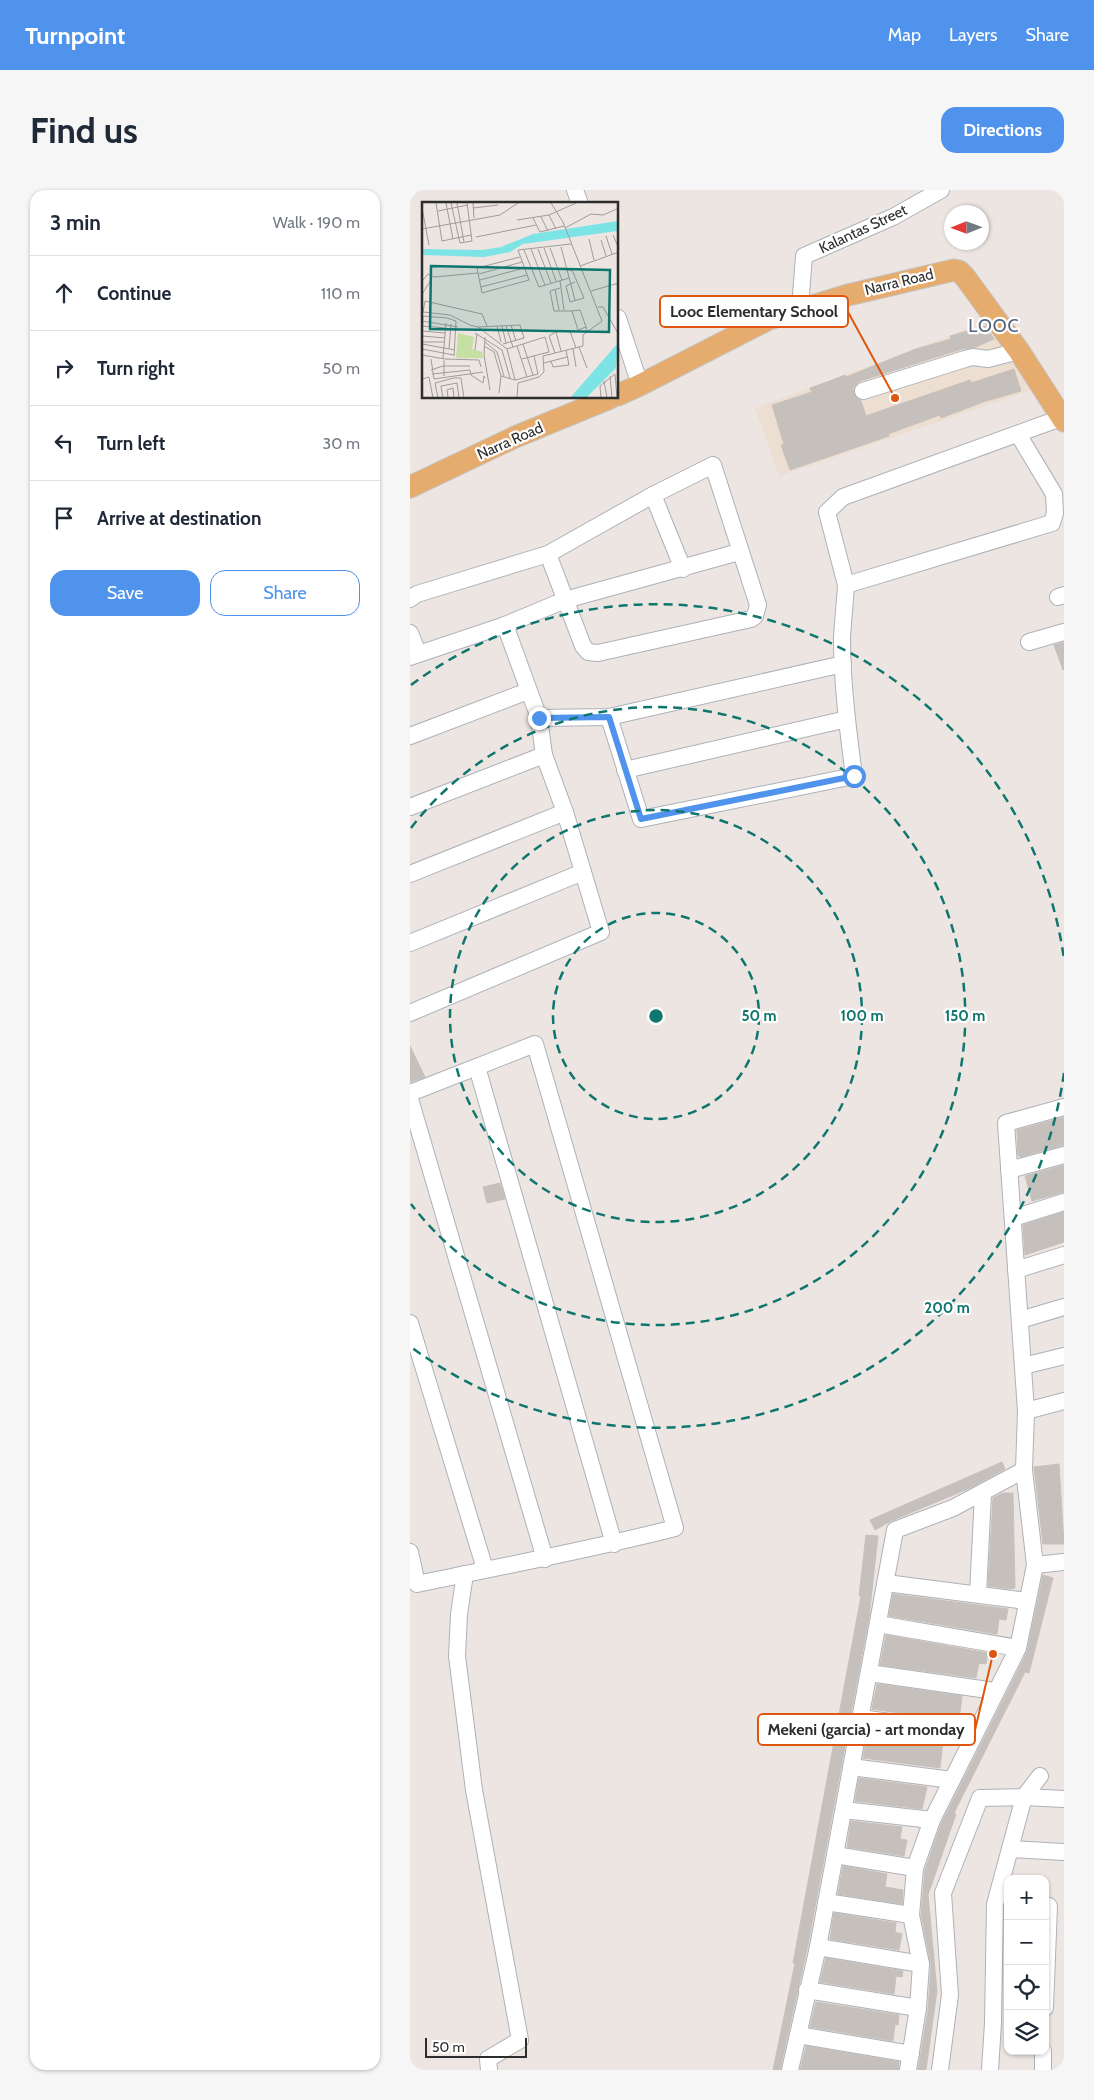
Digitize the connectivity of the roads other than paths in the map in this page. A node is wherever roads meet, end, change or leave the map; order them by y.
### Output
1 (575, 190) edge
2 (941, 190) edge
3 (579, 202) edge
4 (800, 308) junction
5 (619, 321) edge
6 (1019, 351) junction
7 (640, 385) junction
8 (864, 391) dead end
9 (619, 394) edge
10 (608, 399) edge
11 (1062, 420) edge
12 (1018, 434) junction
13 (410, 487) edge
14 (653, 495) junction
15 (739, 552) junction
16 (548, 554) junction
17 (683, 569) junction
18 (846, 584) junction
19 (410, 599) edge
20 (565, 600) junction
21 (505, 625) junction
22 (1064, 632) edge
23 (410, 633) edge
24 (1029, 642) dead end
25 (414, 655) edge
26 (843, 664) junction
27 (528, 692) junction
28 (609, 717) junction
29 (539, 718) junction
30 (847, 719) junction
31 (410, 736) edge
32 (544, 755) junction
33 (625, 770) junction
34 (410, 807) edge
35 (565, 812) junction
36 (583, 872) junction
37 (410, 874) edge
38 (410, 943) edge
39 (410, 1013) edge
40 (477, 1066) junction
41 (410, 1093) edge
42 (410, 1099) edge
43 (1064, 1107) edge
44 (1064, 1155) edge
45 (1010, 1170) junction
46 (1064, 1202) edge
47 (1013, 1218) junction
48 (1064, 1255) edge
49 (1016, 1270) junction
50 (1064, 1307) edge
51 (1020, 1320) junction
52 (410, 1323) edge
53 (1064, 1356) edge
54 (1023, 1366) junction
55 (1064, 1401) edge
56 (1026, 1411) junction
57 (1024, 1470) junction
58 (983, 1492) junction
59 (614, 1544) junction
60 (410, 1552) edge
61 (545, 1559) junction
62 (1064, 1562) edge
63 (1035, 1564) junction
64 (485, 1569) junction
65 (465, 1574) junction
66 (886, 1583) junction
67 (978, 1594) junction
68 (1027, 1601) junction
69 (878, 1624) junction
70 (1018, 1648) junction
71 (869, 1673) junction
72 (995, 1692) junction
73 (861, 1718) junction
74 (974, 1734) junction
75 (852, 1767) junction
76 (1040, 1776) dead end
77 (952, 1780) junction
78 (1024, 1796) junction
79 (1064, 1799) edge
80 (844, 1810) junction
81 (932, 1820) junction
82 (1010, 1849) junction
83 (1064, 1852) edge
84 (835, 1855) junction
85 (915, 1868) junction
86 (826, 1902) junction
87 (1001, 1904) edge
88 (1053, 1907) edge
89 (912, 1915) junction
90 (818, 1947) junction
91 (922, 1964) junction
92 (1048, 1965) edge
93 (807, 1990) junction
94 (918, 2008) junction
95 (798, 2035) junction
96 (1044, 2055) edge
97 (910, 2062) edge
98 (489, 2070) edge
99 (790, 2070) edge
100 (940, 2070) edge
101 (990, 2070) edge
102 (1043, 2070) edge

1 - 3 street
2 - 4 street, Kalantas Street
4 - 6 main road, Narra Road
4 - 7 main road, Narra Road
5 - 7 street
6 - 8 street
6 - 11 main road, Narra Road
7 - 9 main road, Narra Road
10 - 13 main road, Narra Road
11 - 12 street
12 - 18 street
12 - 18 street
14 - 15 street
14 - 16 street
14 - 17 street
15 - 17 street
15 - 20 street
16 - 19 street
16 - 20 street
17 - 20 street
18 - 26 street
20 - 21 street
21 - 25 street
21 - 27 street
22 - 24 street
23 - 25 street
26 - 28 street
26 - 30 street
27 - 29 street
27 - 31 street
28 - 29 street
28 - 33 street
29 - 32 street
30 - 33 street
30 - 33 street
32 - 34 street
32 - 35 street
35 - 36 street
35 - 37 street
36 - 38 street
36 - 39 street
40 - 41 street
40 - 59 street
40 - 59 street
42 - 61 street
43 - 45 street
44 - 45 street
45 - 47 street
46 - 47 street
47 - 49 street
48 - 49 street
49 - 51 street
50 - 51 street
51 - 54 street
52 - 64 street
53 - 54 street
54 - 56 street
55 - 56 street
56 - 57 street
57 - 58 street
57 - 63 street
58 - 66 street
58 - 67 street
59 - 61 street
60 - 65 street
61 - 64 street
62 - 63 street
63 - 68 street
64 - 65 street
65 - 98 street
66 - 67 street
66 - 69 street
67 - 68 street
68 - 70 street
69 - 70 street
69 - 71 street
70 - 72 street
71 - 72 street
71 - 73 street
72 - 74 street
73 - 74 street
73 - 75 street
74 - 77 street
75 - 77 street
75 - 80 street
76 - 78 street
77 - 81 street
78 - 79 street
78 - 82 street
78 - 100 street
80 - 81 street
80 - 84 street
81 - 85 street
82 - 83 street
82 - 87 street
84 - 85 street
84 - 86 street
85 - 89 street
86 - 89 street
86 - 90 street
87 - 101 street
88 - 92 street
89 - 91 street
90 - 91 street
90 - 93 street
91 - 94 street
93 - 94 street
93 - 95 street
94 - 97 street
95 - 97 street
95 - 99 street
96 - 102 street

